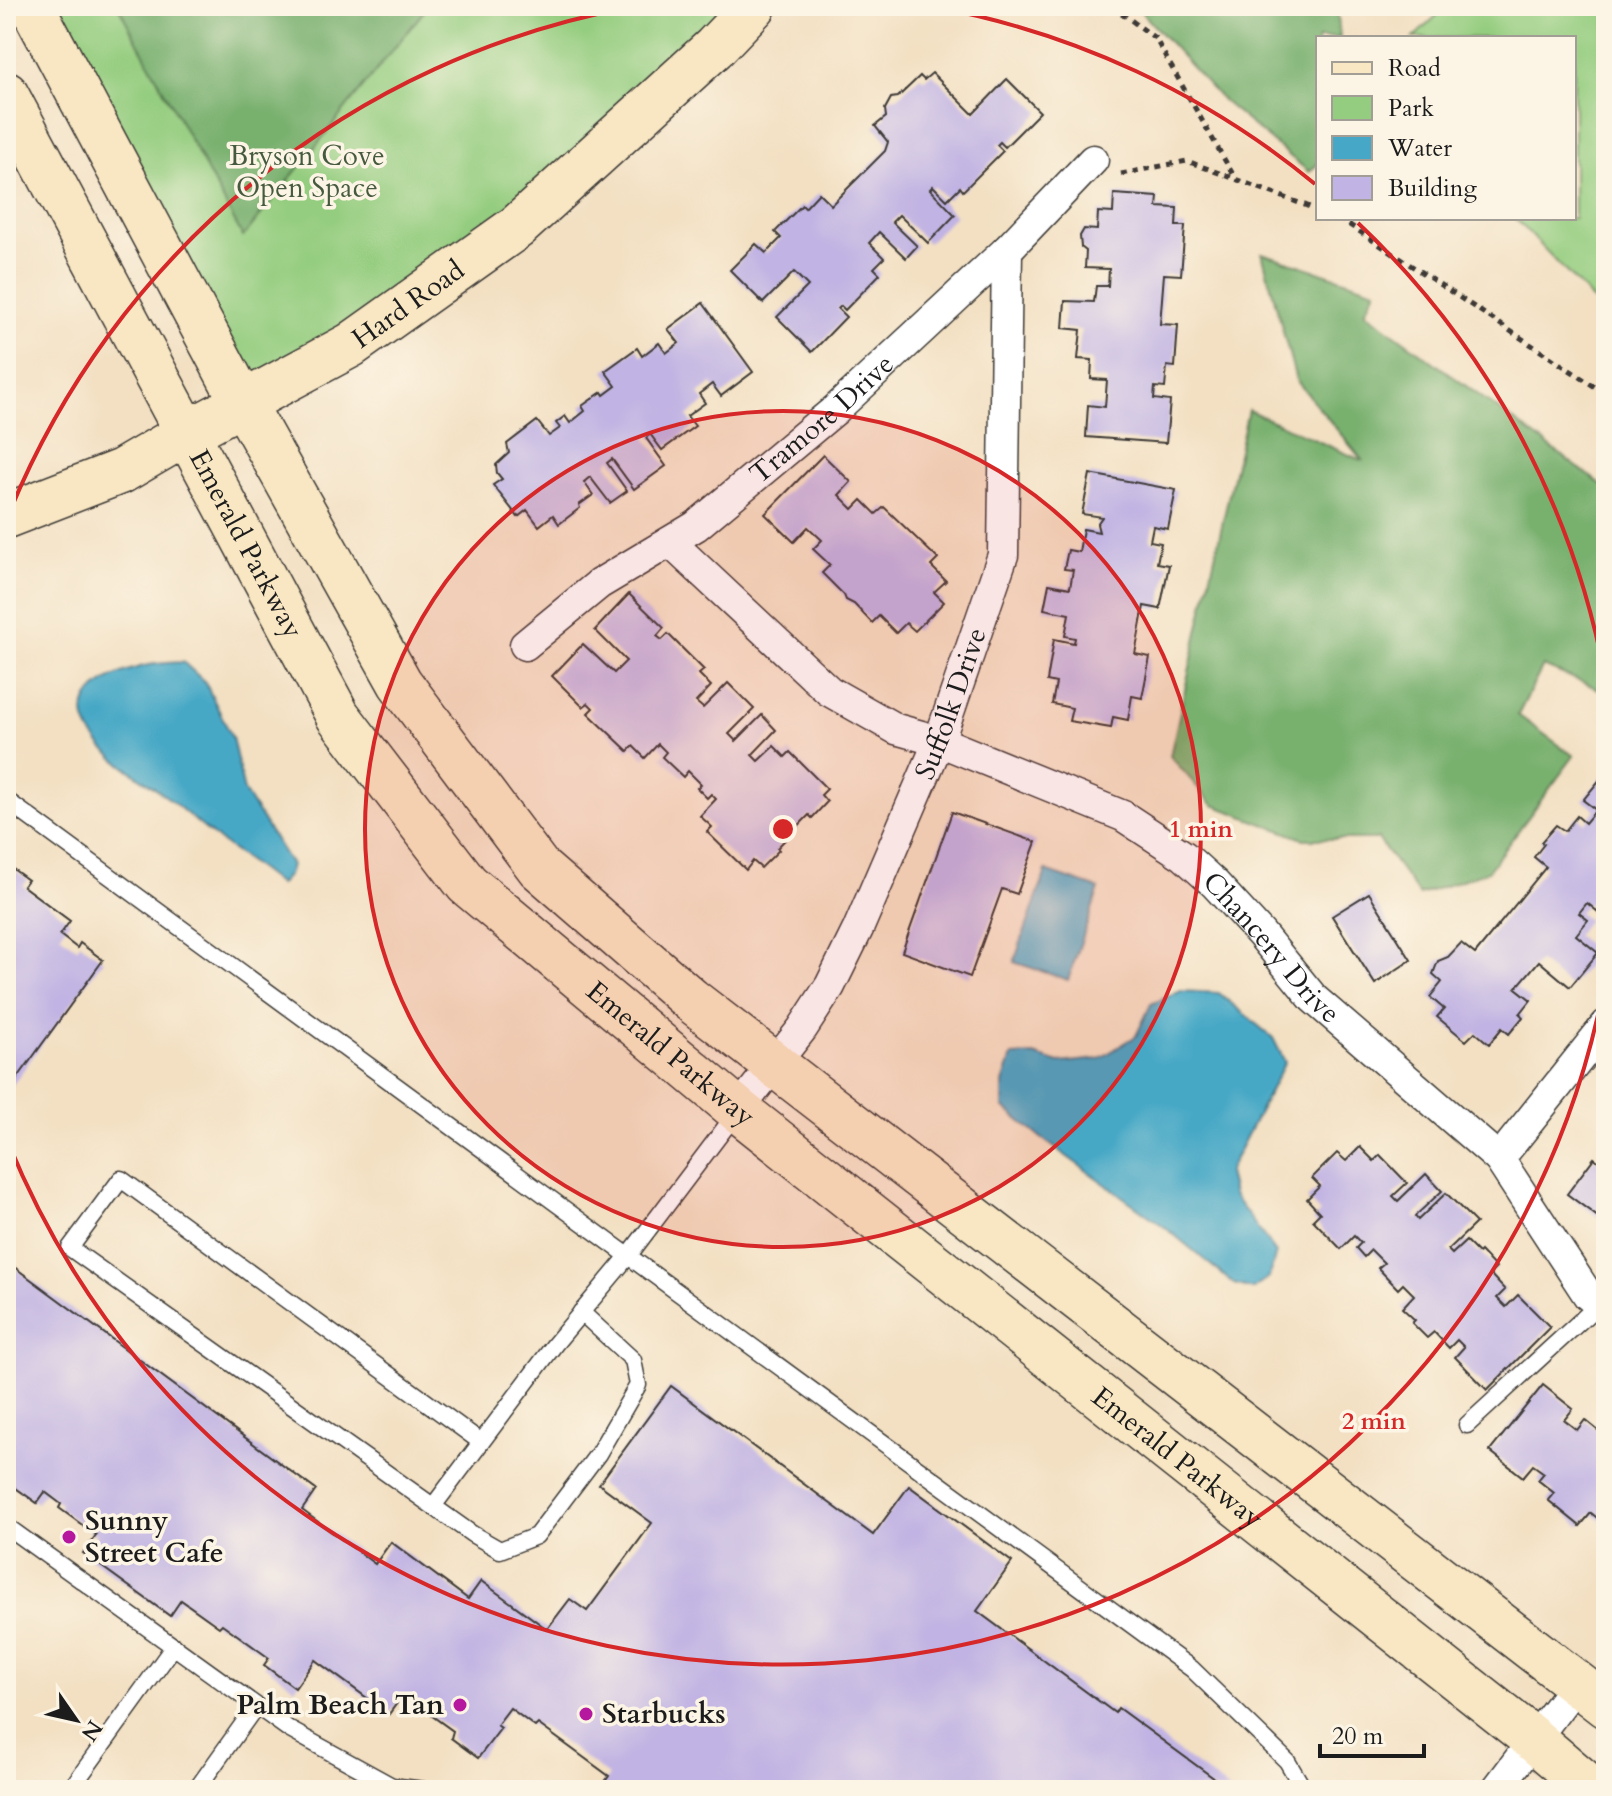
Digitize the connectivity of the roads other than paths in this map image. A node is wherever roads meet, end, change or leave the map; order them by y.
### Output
1 (32, 6) edge
2 (754, 6) edge
3 (6, 94) edge
4 (1093, 160) dead end
5 (1007, 250) junction
6 (243, 403) junction
7 (187, 433) junction
8 (6, 516) edge
9 (670, 542) junction
10 (525, 645) dead end
11 (939, 741) junction
12 (6, 800) edge
13 (1606, 1025) edge
14 (776, 1064) junction
15 (738, 1110) junction
16 (1499, 1159) junction
17 (629, 1255) junction
18 (1603, 1307) edge
19 (581, 1312) junction
20 (1467, 1425) dead end
21 (481, 1442) junction
22 (434, 1505) junction
23 (6, 1526) edge
24 (174, 1646) junction
25 (1591, 1694) edge
26 (256, 1706) junction
27 (1533, 1739) junction
28 (70, 1790) edge
29 (196, 1790) edge
30 (423, 1790) edge
31 (1304, 1790) edge
32 (1496, 1790) edge
33 (1593, 1790) edge

1 - 6 main road, Emerald Parkway
2 - 6 main road, Hard Road
3 - 7 main road, Emerald Parkway
4 - 5 street, Tramore Drive
5 - 9 street, Tramore Drive
5 - 11 street, Suffolk Drive
6 - 7 main road, Hard Road
6 - 14 main road, Emerald Parkway
7 - 8 main road, Hard Road
7 - 15 main road, Emerald Parkway
9 - 10 street, Tramore Drive
9 - 11 street, Chancery Drive
11 - 14 street, Suffolk Drive
11 - 16 street, Chancery Drive
12 - 17 lane
13 - 16 street
14 - 15 street, Suffolk Drive
14 - 25 main road, Emerald Parkway
15 - 17 lane
15 - 27 main road, Emerald Parkway
16 - 18 street, Chancery Drive
17 - 19 lane
17 - 31 lane
18 - 20 lane
19 - 21 lane
19 - 22 lane
21 - 22 lane
21 - 22 lane
23 - 24 lane
24 - 26 lane
24 - 28 lane
25 - 27 street
26 - 29 lane
26 - 30 lane
27 - 32 street
27 - 33 main road, Emerald Parkway

